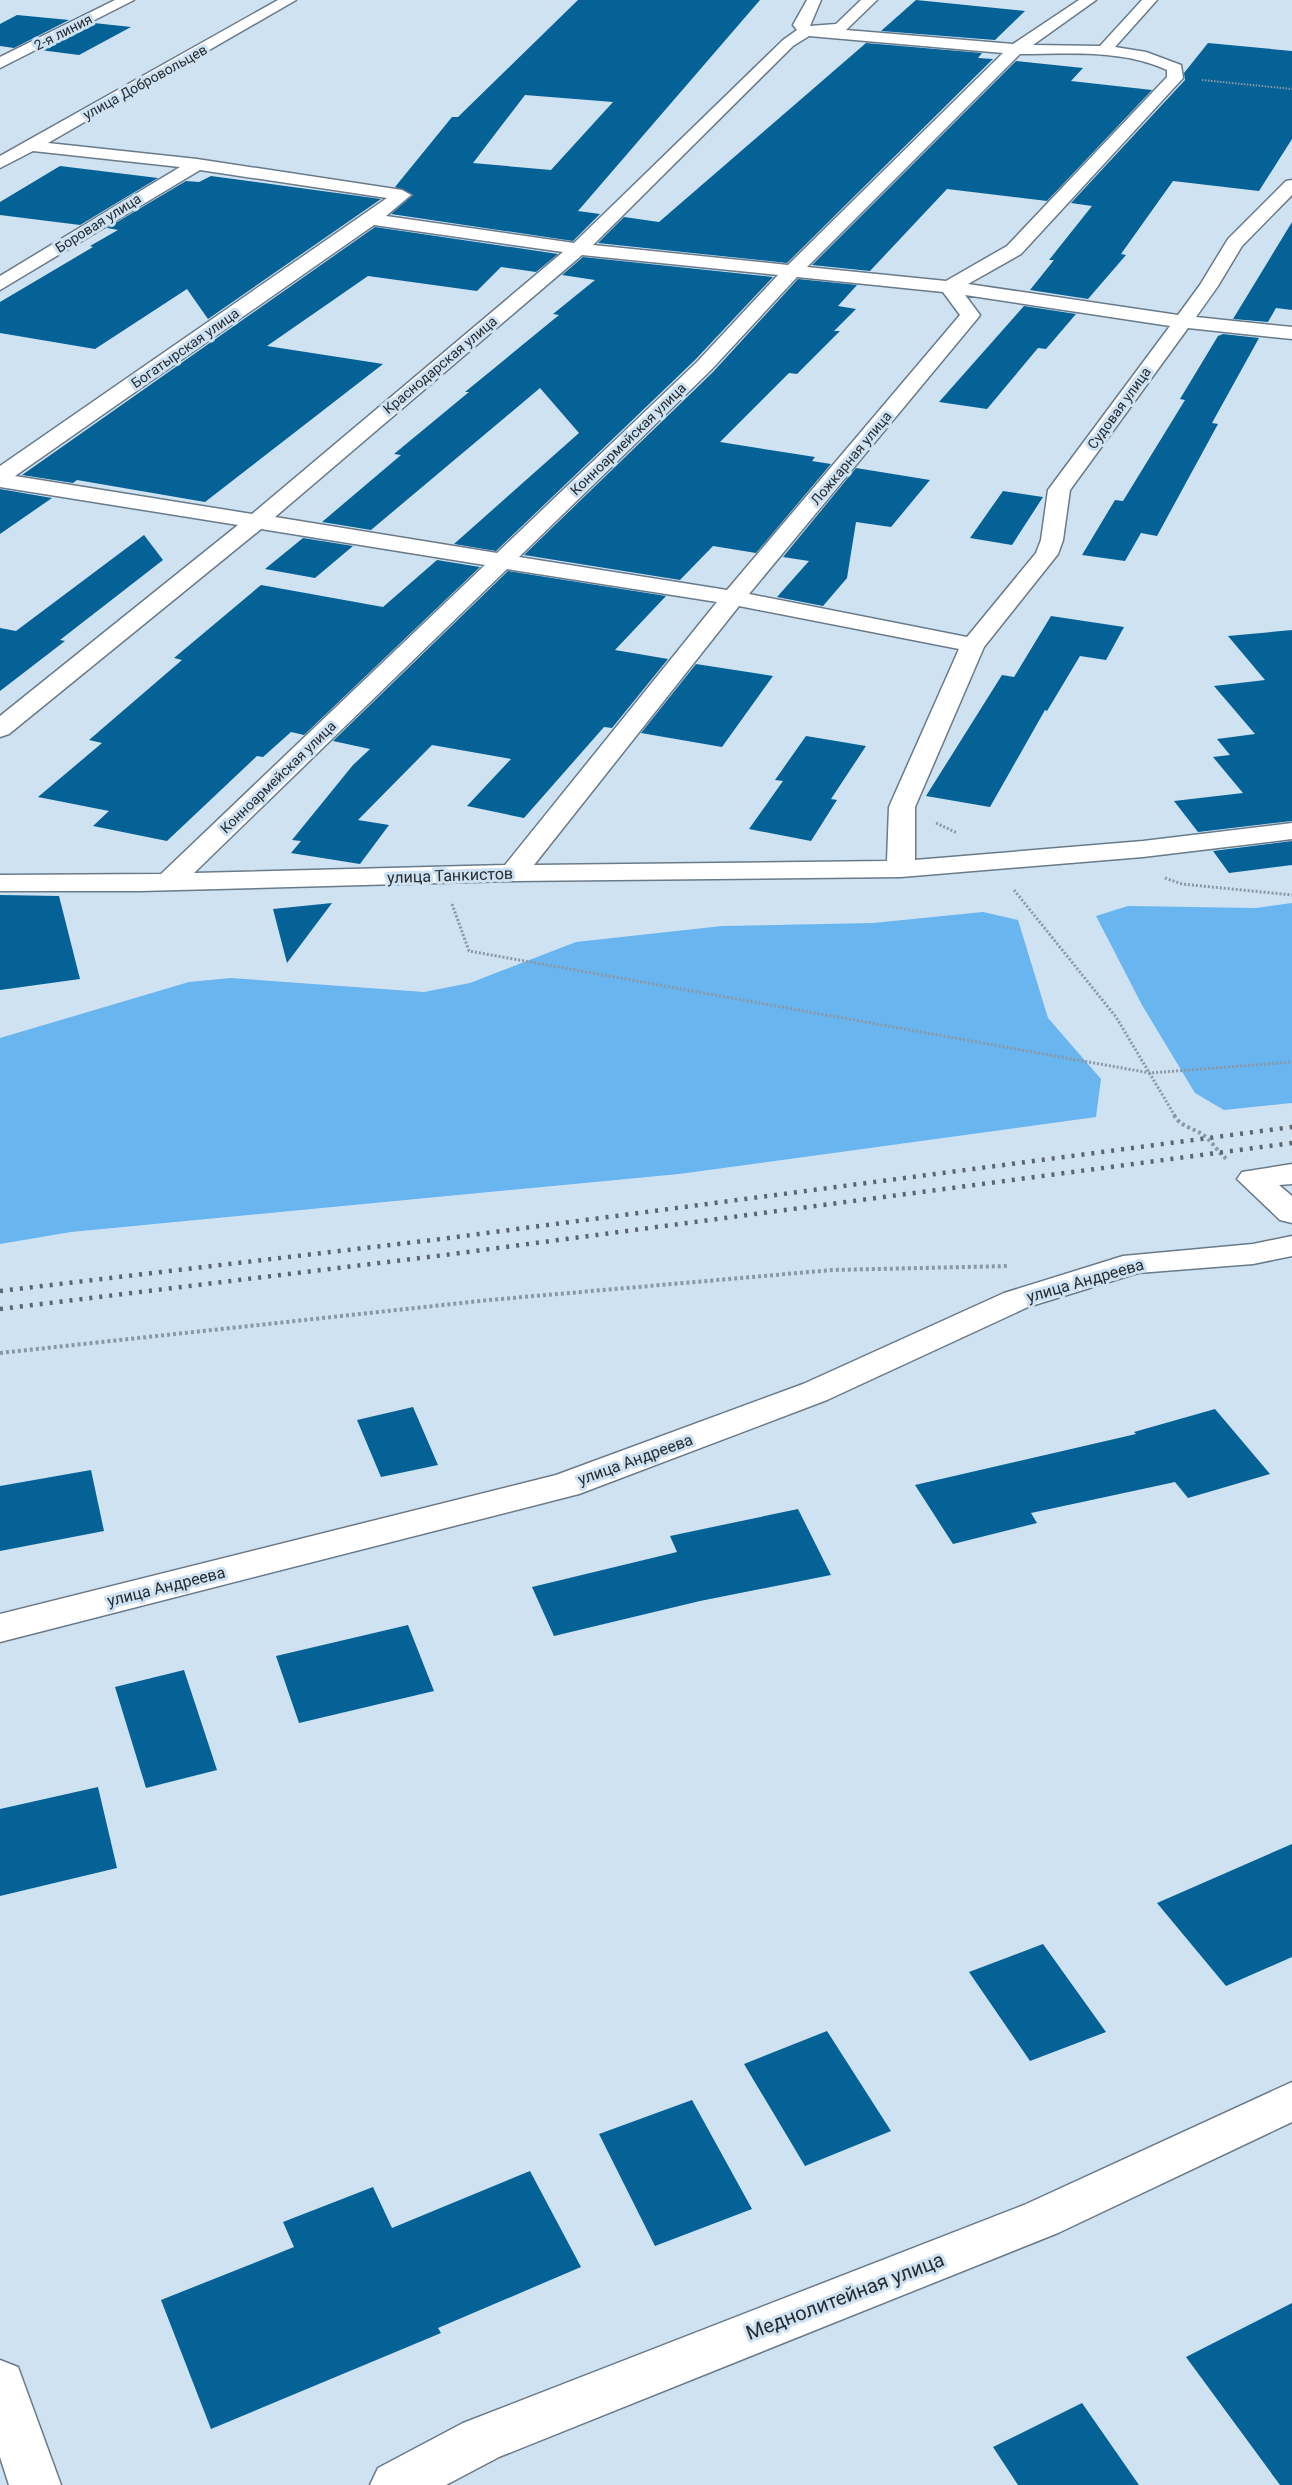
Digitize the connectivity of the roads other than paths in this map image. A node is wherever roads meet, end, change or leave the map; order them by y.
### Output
1 (127, 0) edge
2 (289, 0) edge
3 (814, 0) edge
4 (870, 0) edge
5 (1089, 0) edge
6 (1150, 0) edge
7 (806, 31) junction
8 (1016, 50) junction
9 (1103, 52) junction
10 (0, 63) edge
11 (30, 146) junction
12 (0, 163) edge
13 (197, 164) junction
14 (1292, 185) edge
15 (370, 219) junction
16 (578, 249) junction
17 (792, 272) junction
18 (0, 284) edge
19 (949, 287) junction
20 (1182, 322) junction
21 (1292, 333) edge
22 (0, 478) edge
23 (256, 522) junction
24 (500, 562) junction
25 (733, 598) junction
26 (969, 655) junction
27 (0, 729) edge
28 (1292, 831) edge
29 (901, 869) junction
30 (513, 873) junction
31 (169, 882) junction
32 (0, 884) edge
33 (1292, 1174) edge
34 (1292, 1213) edge
35 (1292, 1246) edge
36 (0, 1628) edge
37 (1292, 2101) edge
38 (0, 2383) edge
39 (35, 2485) edge
40 (396, 2485) edge

1 - 10 street, 2-я линия
2 - 11 street, улица Добровольцев
3 - 7 street
4 - 7 street
5 - 8 street, Конноармейская улица
6 - 9 street
7 - 8 street
7 - 16 street, Краснодарская улица
8 - 9 street
8 - 17 street, Конноармейская улица
9 - 19 street
11 - 12 street, улица Добровольцев
11 - 13 street
13 - 15 street, Богатырская улица
13 - 18 street, Боровая улица
14 - 20 street, Судовая улица
15 - 16 street
15 - 22 street, Богатырская улица
16 - 17 street
16 - 23 street, Краснодарская улица
17 - 19 street
17 - 24 street, Конноармейская улица
19 - 20 street
19 - 25 street, Ложкарная улица
20 - 21 street
20 - 26 street, Судовая улица
22 - 23 street
23 - 24 street
23 - 27 street, Краснодарская улица
24 - 25 street
24 - 31 street, Конноармейская улица
25 - 26 street
25 - 30 street, Ложкарная улица
26 - 29 street, Судовая улица
28 - 29 street, улица Танкистов
29 - 30 street, улица Танкистов
30 - 31 street, улица Танкистов
31 - 32 street, улица Танкистов
33 - 34 street
35 - 36 street, улица Андреева
37 - 40 street, Меднолитейная улица
38 - 39 street

